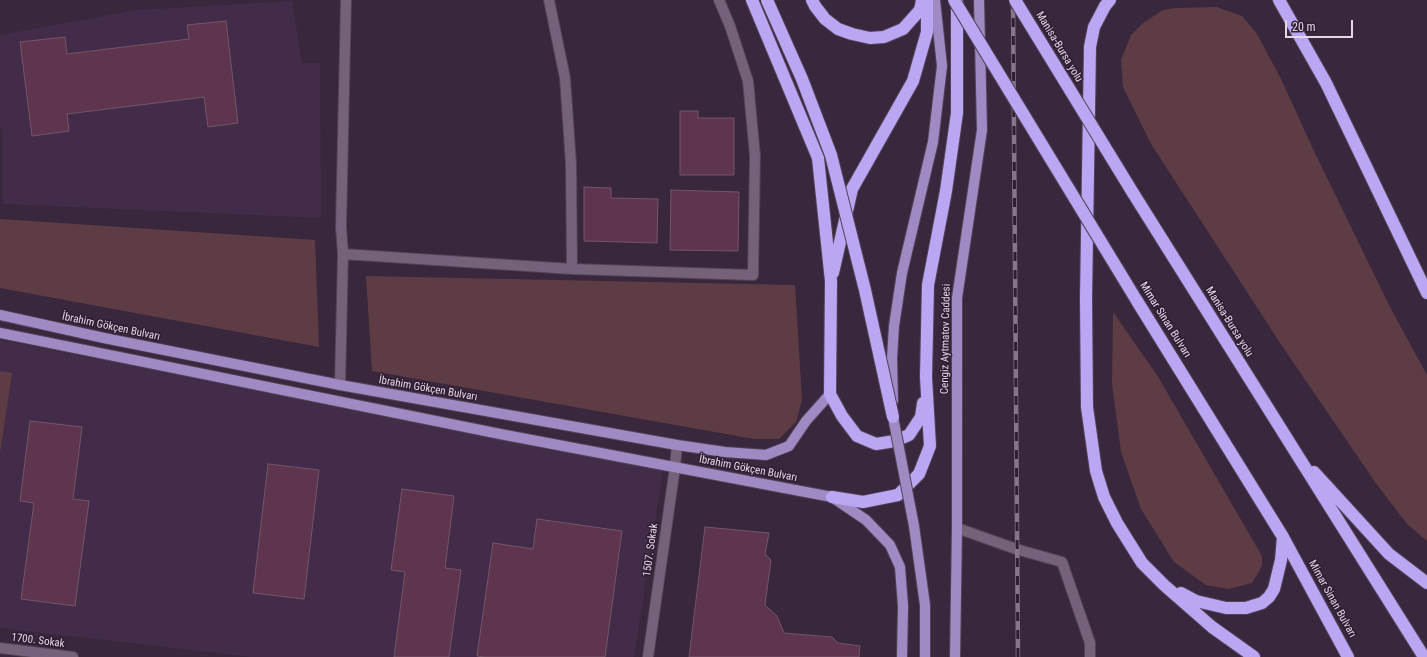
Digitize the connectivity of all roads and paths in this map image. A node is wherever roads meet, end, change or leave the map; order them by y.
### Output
1 (346, 0) edge
2 (549, 0) edge
3 (719, 0) edge
4 (752, 0) edge
5 (767, 0) edge
6 (812, 0) edge
7 (922, 0) edge
8 (928, 0) edge
9 (935, 0) edge
10 (955, 0) edge
11 (979, 0) edge
12 (1015, 0) edge
13 (1110, 0) edge
14 (1279, 0) edge
15 (343, 254) junction
16 (572, 270) junction
17 (831, 282) junction
18 (1427, 293) edge
19 (0, 315) edge
20 (0, 333) edge
21 (926, 377) junction
22 (340, 385) junction
23 (830, 394) junction
24 (893, 417) junction
25 (677, 445) junction
26 (1293, 449) junction
27 (675, 467) junction
28 (832, 497) junction
29 (957, 528) junction
30 (1283, 537) junction
31 (1427, 583) edge
32 (1164, 585) junction
33 (0, 648) edge
34 (73, 657) edge
35 (648, 657) edge
36 (902, 657) edge
37 (925, 657) edge
38 (955, 657) edge
39 (1090, 657) edge
40 (1254, 657) edge
41 (1348, 657) edge
42 (1426, 657) edge

1 - 15 street
2 - 16 street
3 - 16 street
4 - 17 highway
5 - 24 highway, bridge
6 - 7 highway
8 - 17 highway
9 - 24 main road, bridge
10 - 21 highway
10 - 30 highway, Mimar Sinan Bulvarı, bridge
11 - 29 main road, Cengiz Aytmatov Caddesi
12 - 26 highway, Manisa-Bursa yolu, bridge
13 - 32 highway
14 - 18 highway
15 - 16 street
15 - 22 street
17 - 23 highway
19 - 22 main road, İbrahim Gökçen Bulvarı
20 - 27 main road, İbrahim Gökçen Bulvarı
21 - 23 highway
21 - 28 highway
22 - 25 main road, İbrahim Gökçen Bulvarı
23 - 25 main road, İbrahim Gökçen Bulvarı
24 - 37 main road, bridge
25 - 27 street, 1507. Sokak
26 - 31 highway
26 - 42 highway, Manisa-Bursa yolu
27 - 28 main road, İbrahim Gökçen Bulvarı
27 - 35 street, 1507. Sokak
28 - 36 main road
29 - 38 main road, Cengiz Aytmatov Caddesi
29 - 39 street
30 - 32 highway
30 - 41 highway, Mimar Sinan Bulvarı
32 - 40 highway
33 - 34 street, 1700. Sokak

